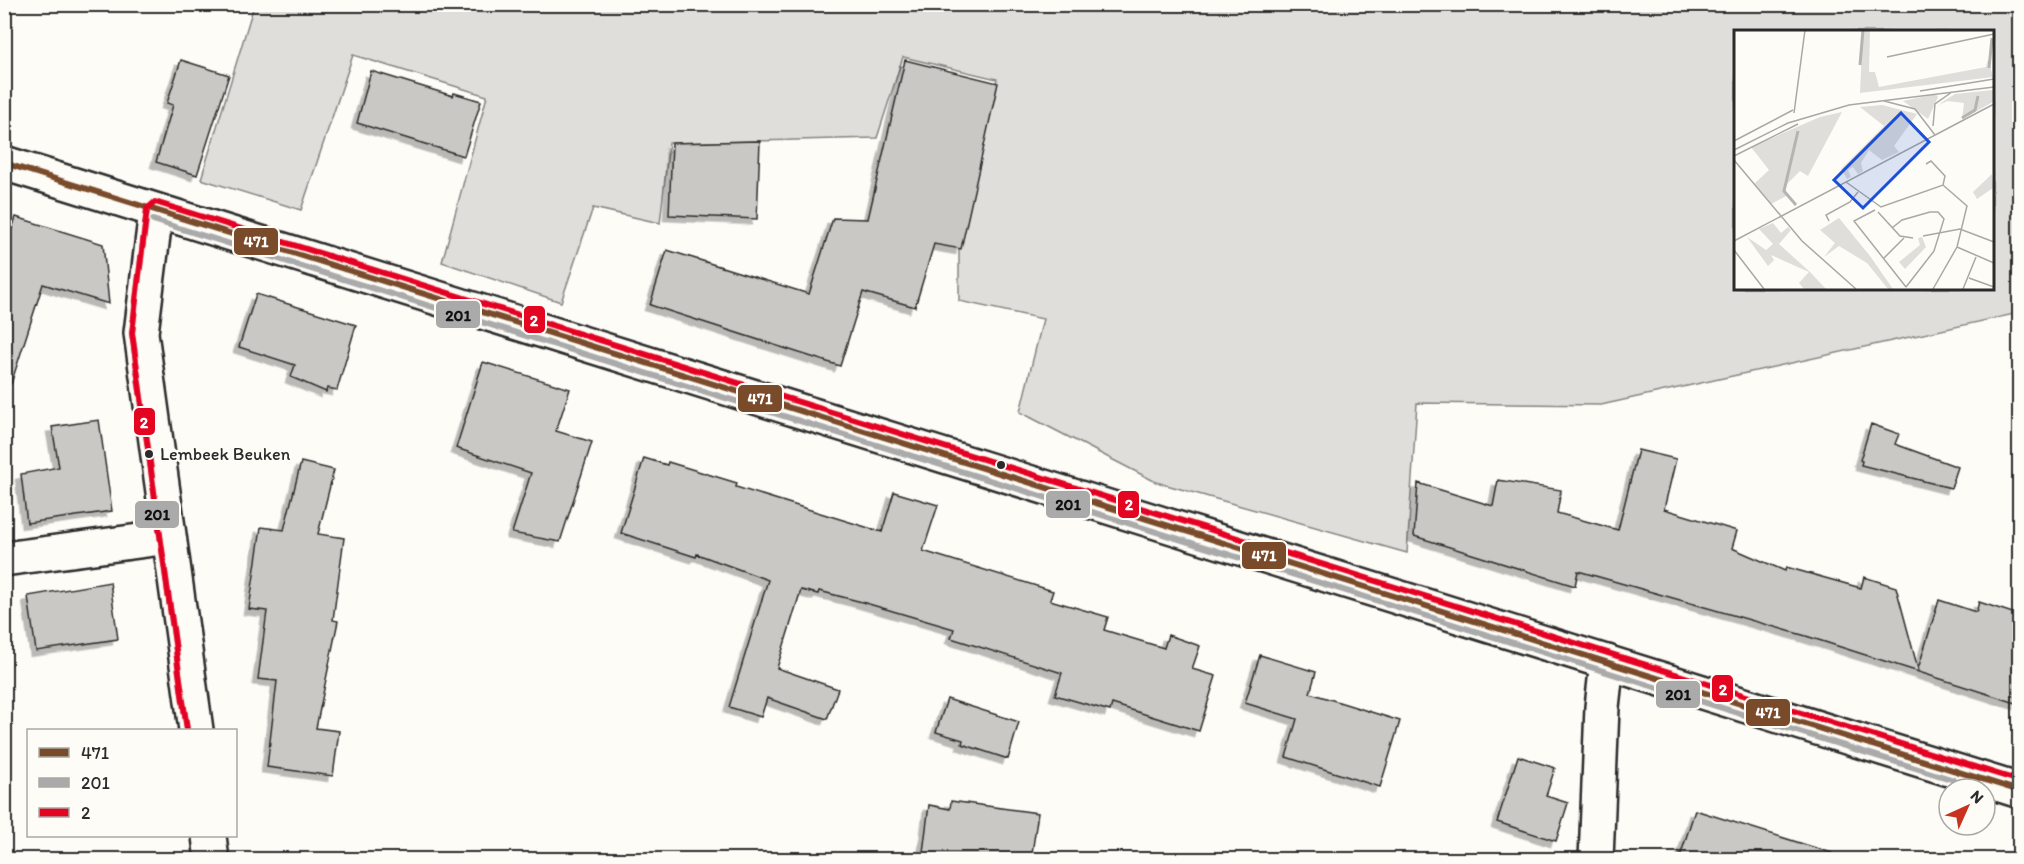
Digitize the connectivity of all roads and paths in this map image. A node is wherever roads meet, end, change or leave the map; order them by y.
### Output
1 (4, 163) edge
2 (156, 211) junction
3 (169, 537) junction
4 (4, 559) edge
5 (1607, 662) junction
6 (196, 729) edge
7 (2019, 791) edge
8 (209, 837) edge
9 (212, 860) edge
10 (1596, 860) edge

1 - 2 main road
2 - 3 main road
2 - 5 main road
3 - 4 main road
3 - 6 main road
5 - 7 main road
5 - 10 main road
8 - 9 main road

